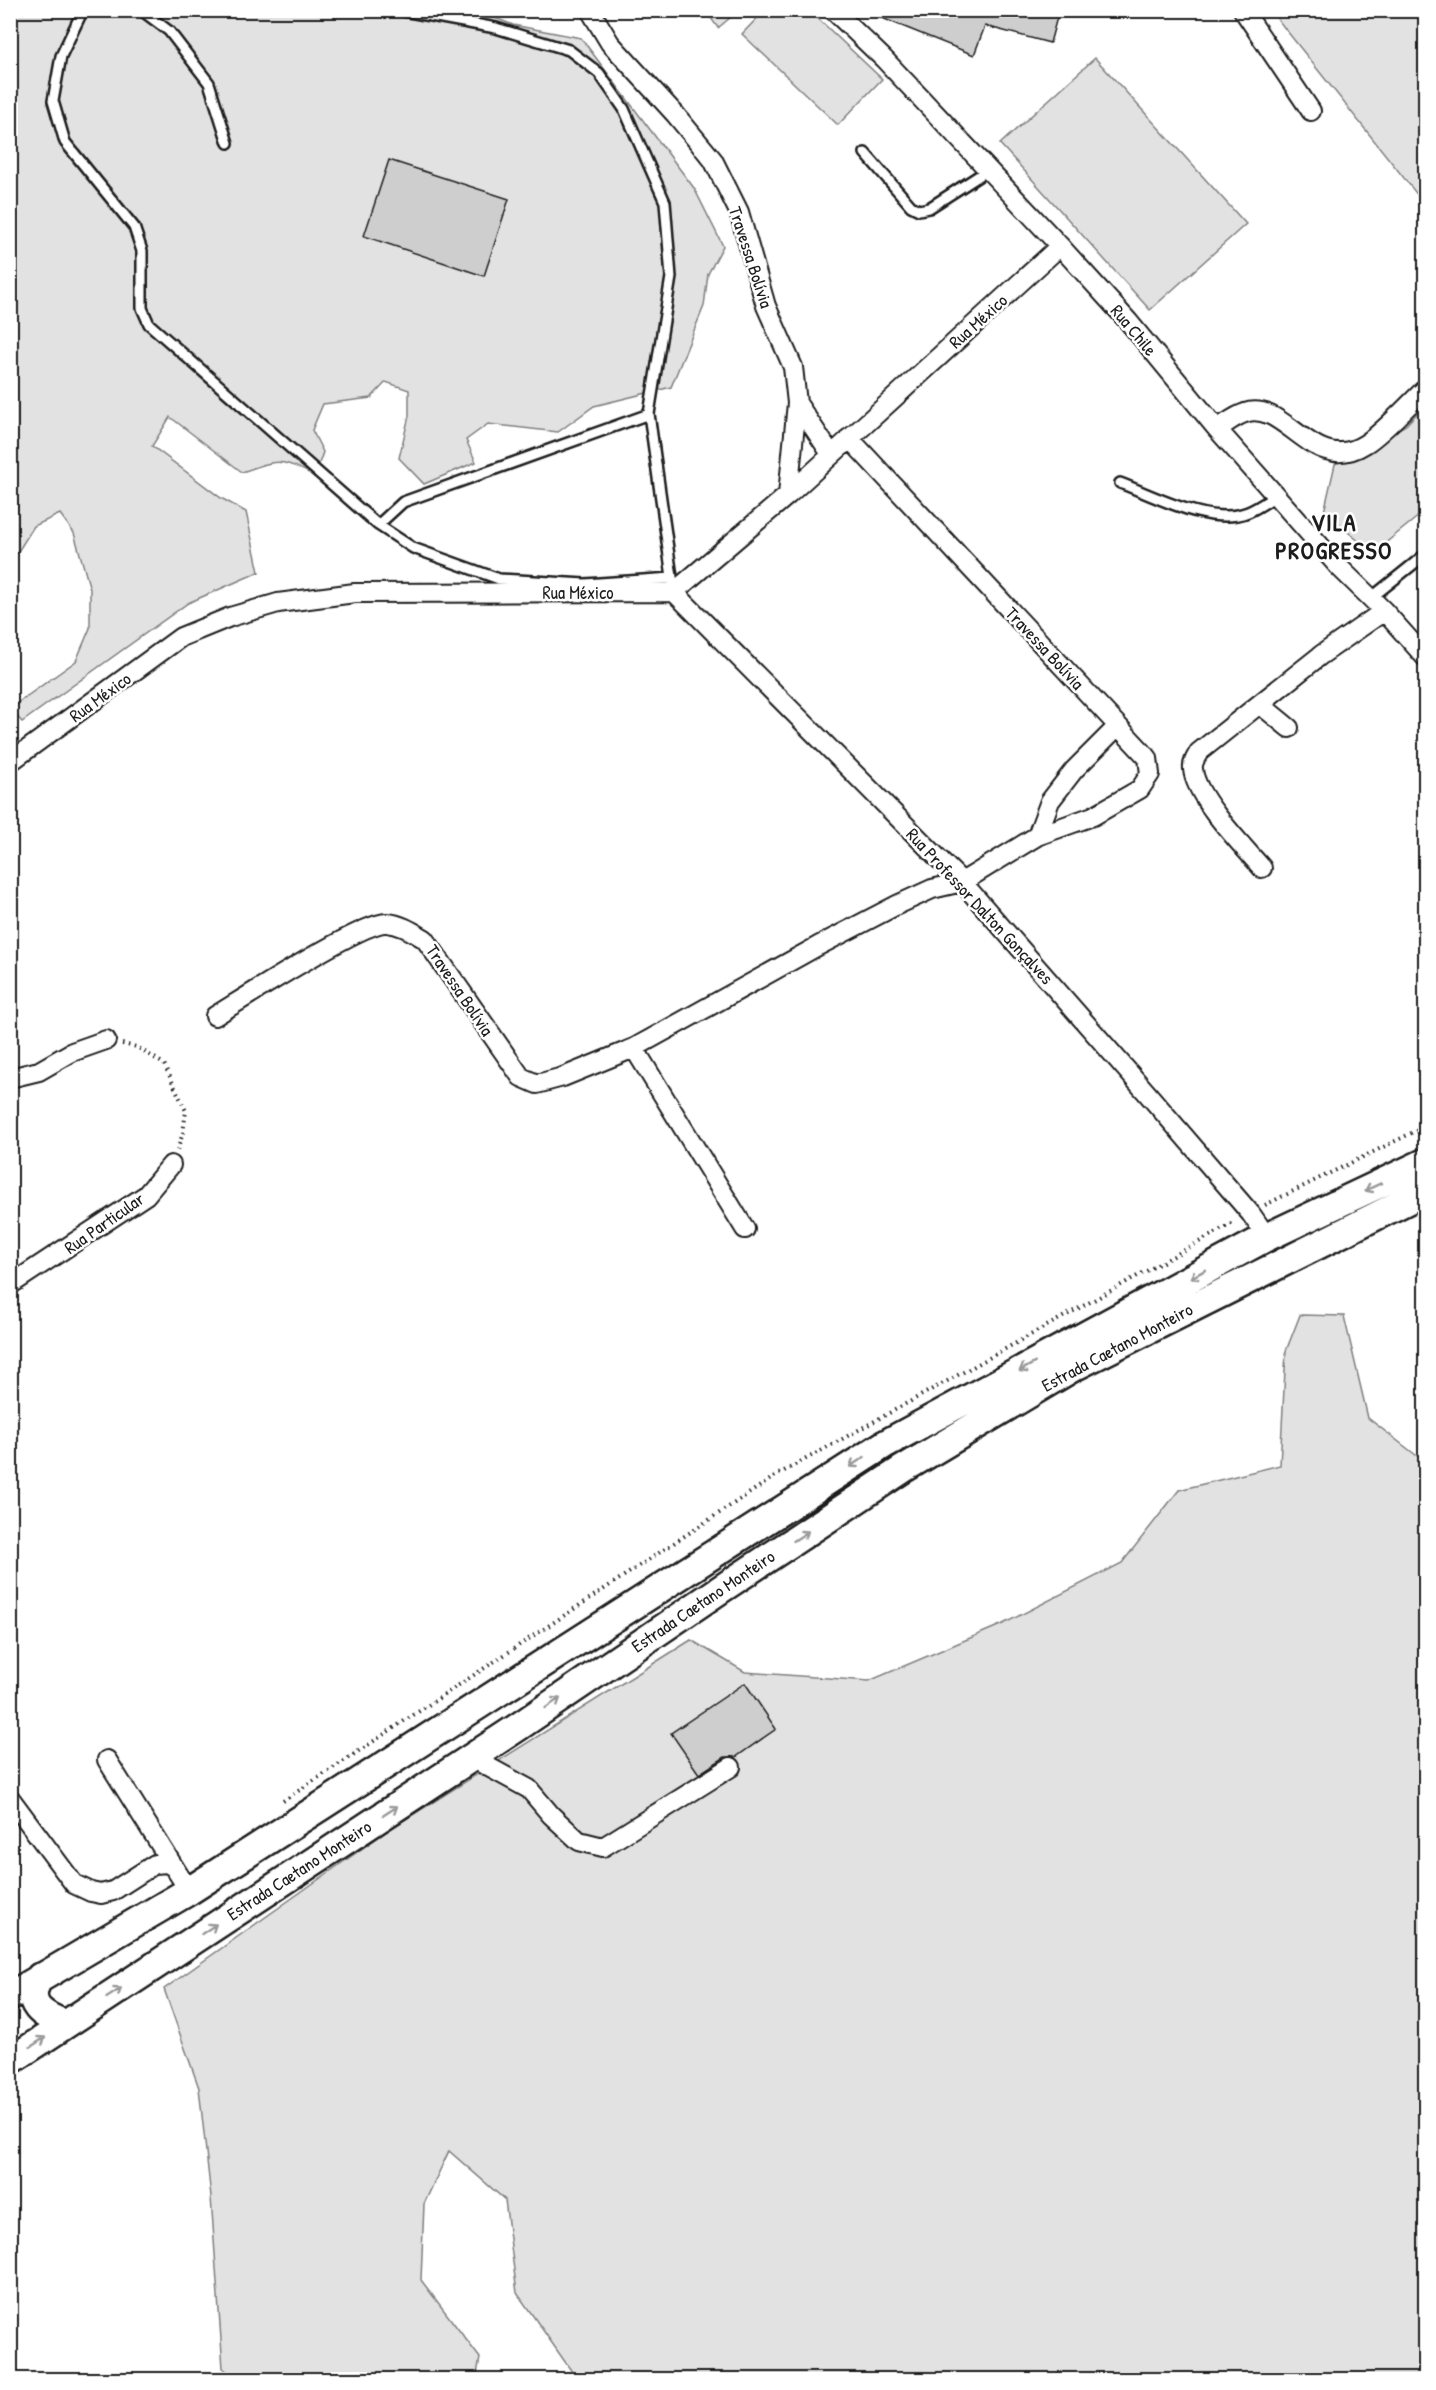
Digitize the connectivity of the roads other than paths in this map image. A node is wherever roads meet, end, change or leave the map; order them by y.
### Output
1 (82, 10) edge
2 (141, 10) edge
3 (398, 10) edge
4 (590, 10) edge
5 (833, 10) edge
6 (1243, 10) edge
7 (1311, 111) dead end
8 (228, 143) dead end
9 (865, 153) dead end
10 (988, 170) junction
11 (1060, 246) junction
12 (1425, 388) edge
13 (797, 403) junction
14 (650, 414) junction
15 (1217, 429) junction
16 (849, 438) junction
17 (831, 454) junction
18 (1120, 483) dead end
19 (788, 495) junction
20 (1276, 496) junction
21 (378, 525) junction
22 (1425, 554) edge
23 (673, 585) junction
24 (1377, 605) junction
25 (1425, 658) edge
26 (1261, 705) junction
27 (1118, 726) junction
28 (1289, 728) dead end
29 (10, 762) edge
30 (1037, 836) junction
31 (1262, 868) dead end
32 (962, 882) junction
33 (215, 1016) dead end
34 (106, 1040) road end
35 (634, 1048) junction
36 (10, 1078) edge
37 (1425, 1162) edge
38 (171, 1166) road end
39 (1425, 1191) edge
40 (745, 1228) dead end
41 (1267, 1237) junction
42 (10, 1285) edge
43 (472, 1758) junction
44 (107, 1760) dead end
45 (731, 1767) dead end
46 (10, 1798) edge
47 (172, 1866) junction
48 (189, 1891) junction
49 (40, 1977) junction
50 (10, 1996) edge
51 (66, 2024) junction
52 (10, 2061) edge

1 - 21 lane
2 - 8 lane
3 - 14 lane
4 - 13 street, Travessa Bolívia
5 - 10 street, Rua Chile
6 - 7 street
9 - 10 lane
10 - 11 street, Rua Chile
11 - 15 street, Rua Chile
11 - 16 street, Rua México
12 - 15 street
13 - 17 street, Travessa Bolívia
13 - 19 street, Travessa Bolívia
14 - 21 lane
14 - 23 lane
15 - 20 street, Rua Chile
16 - 17 street, Rua México
16 - 27 street, Travessa Bolívia
17 - 19 street, Rua México
18 - 20 lane
19 - 23 street, Rua México
20 - 24 street, Rua Chile
21 - 23 lane
22 - 24 lane
23 - 29 street, Rua México
23 - 32 street, Rua Professor Dalton Gonçalves
24 - 25 street, Rua Chile
24 - 26 street
26 - 28 street
26 - 31 street
27 - 30 street
27 - 30 street, Travessa Bolívia
30 - 32 street, Travessa Bolívia
32 - 35 street, Travessa Bolívia
32 - 41 street, Rua Professor Dalton Gonçalves
33 - 35 street, Travessa Bolívia
34 - 36 street
35 - 40 street
37 -> 41 main road, Estrada Caetano Monteiro
38 - 42 street, Rua Particular
43 -> 39 main road, Estrada Caetano Monteiro
41 -> 48 main road, Estrada Caetano Monteiro
43 - 45 street
51 -> 43 main road, Estrada Caetano Monteiro
44 - 47 street
46 - 47 street
47 - 48 street
48 - 49 main road, Estrada Caetano Monteiro
49 - 50 main road, Estrada Caetano Monteiro
49 - 51 main road
52 -> 51 main road, Estrada Caetano Monteiro

